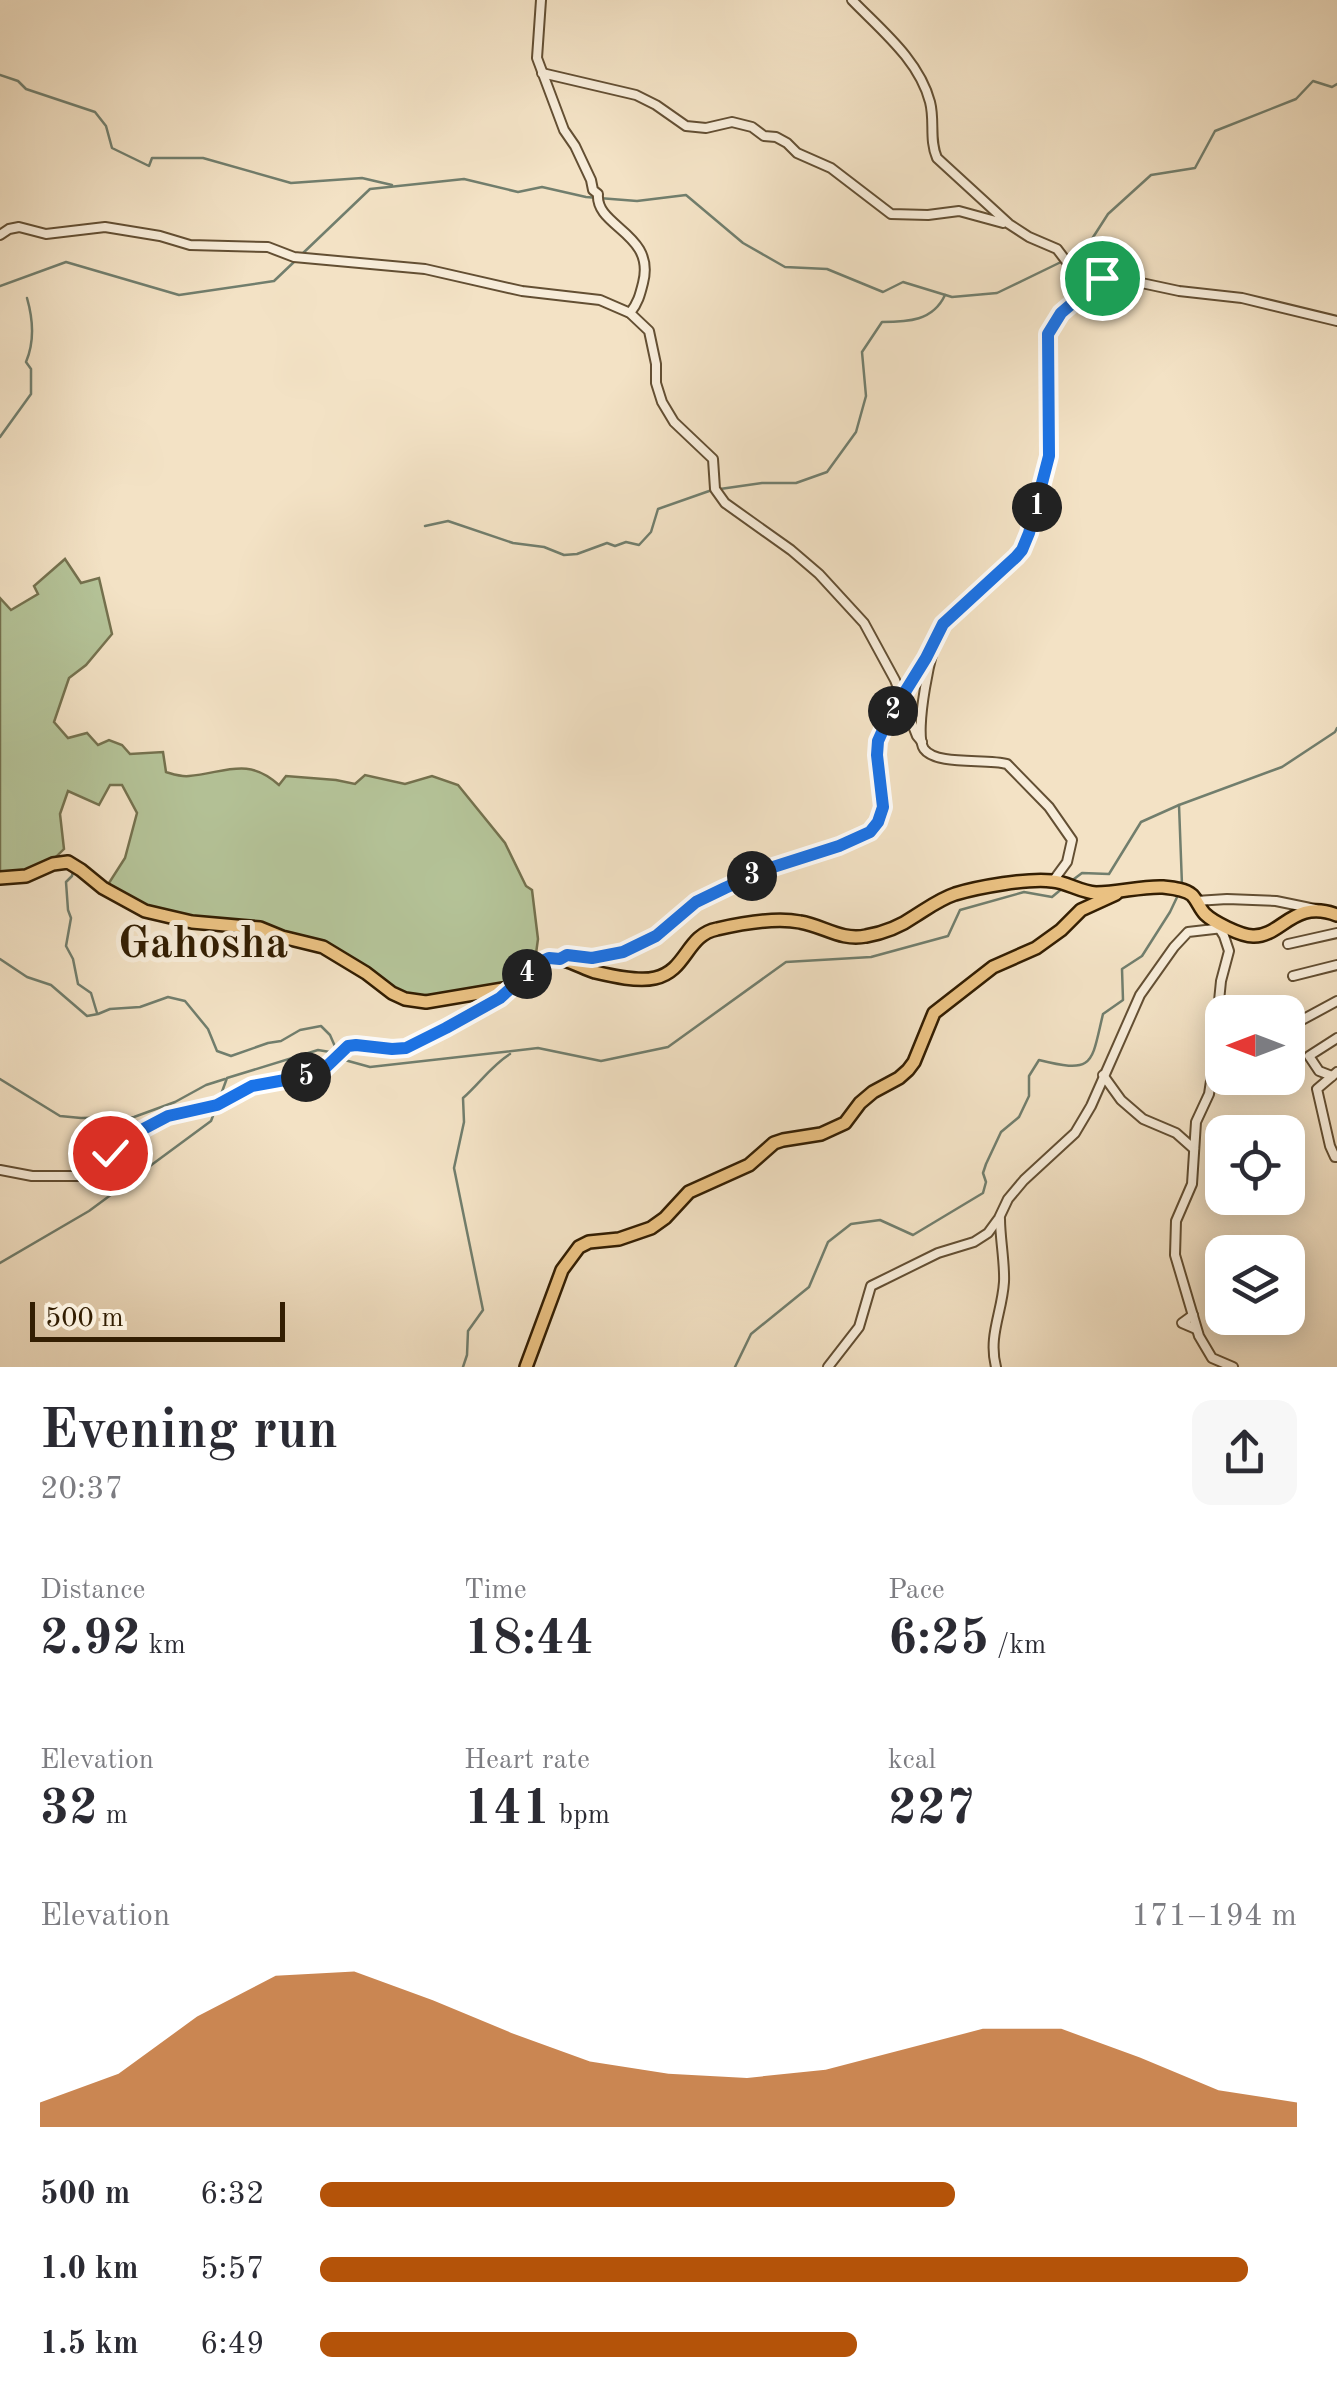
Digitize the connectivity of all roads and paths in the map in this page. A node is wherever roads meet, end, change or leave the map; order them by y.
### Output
1 (541, 0) edge
2 (852, 0) edge
3 (542, 74) junction
4 (1010, 224) junction
5 (0, 236) edge
6 (1104, 275) junction
7 (630, 313) junction
8 (1337, 321) edge
9 (938, 632) junction
10 (902, 698) junction
11 (922, 742) junction
12 (0, 878) edge
13 (1063, 884) junction
14 (1118, 892) junction
15 (1187, 894) junction
16 (1321, 911) junction
17 (1337, 915) edge
18 (1224, 928) junction
19 (1337, 933) edge
20 (1288, 944) dead end
21 (560, 959) junction
22 (1337, 966) edge
23 (1294, 976) dead end
24 (509, 988) junction
25 (1337, 1001) edge
26 (1305, 1018) edge
27 (1337, 1038) edge
28 (1103, 1074) junction
29 (1335, 1075) edge
30 (1194, 1150) junction
31 (1337, 1157) edge
32 (0, 1170) edge
33 (1000, 1218) junction
34 (526, 1367) edge
35 (828, 1367) edge
36 (996, 1367) edge
37 (1233, 1367) edge

1 - 3 street
2 - 4 street
3 - 4 street
3 - 7 street
4 - 6 street
5 - 7 street
6 - 8 street
6 - 9 street
7 - 10 street
9 - 10 street
9 - 11 street
10 - 11 street
10 - 21 street
11 - 13 street
12 - 24 main road
13 - 14 main road
13 - 21 main road
14 - 15 main road
14 - 34 main road
15 - 16 street
15 - 18 main road
16 - 17 main road
16 - 18 main road
18 - 28 street
18 - 30 street
19 - 20 street
21 - 24 main road
22 - 23 street
24 - 32 street
25 - 26 street
27 - 29 street
28 - 30 street
28 - 33 street
29 - 31 street
30 - 37 street
33 - 35 street
33 - 36 street

